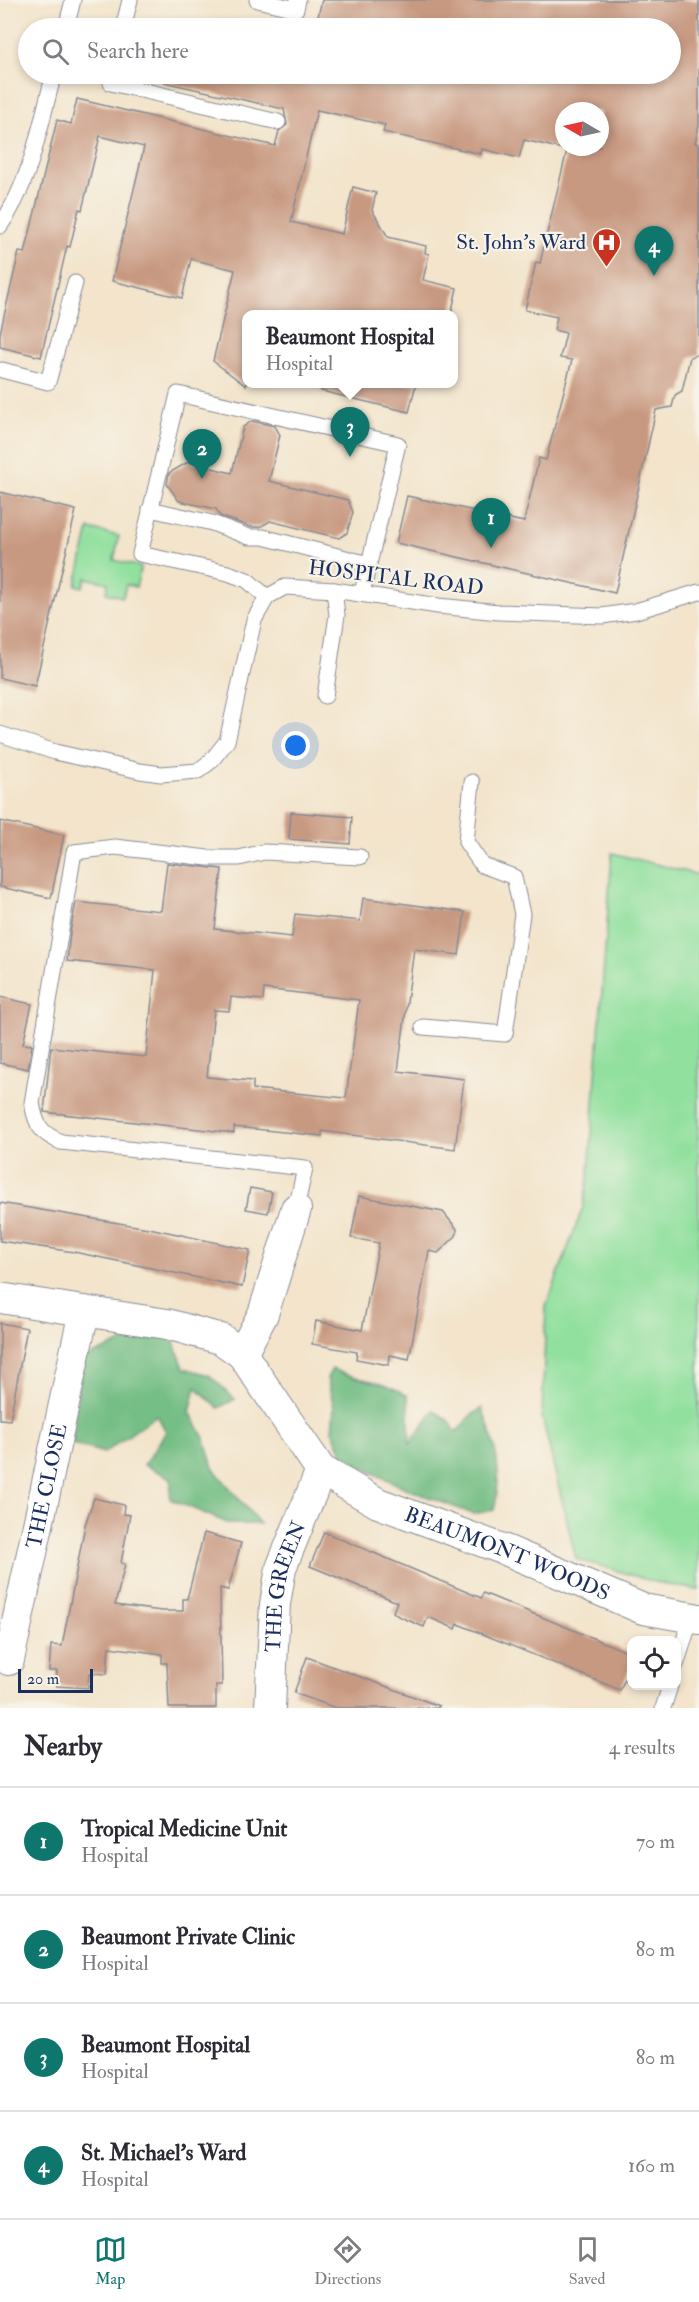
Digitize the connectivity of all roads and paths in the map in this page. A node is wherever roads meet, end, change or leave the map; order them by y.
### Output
1 (73, 0) edge
2 (130, 0) edge
3 (257, 0) edge
4 (298, 0) edge
5 (68, 18) edge
6 (126, 18) edge
7 (51, 84) edge
8 (119, 84) edge
9 (278, 122) dead end
10 (0, 226) edge
11 (75, 283) dead end
12 (1, 369) edge
13 (150, 509) junction
14 (369, 564) junction
15 (334, 590) junction
16 (699, 592) edge
17 (362, 593) junction
18 (267, 597) junction
19 (325, 696) dead end
20 (0, 734) edge
21 (472, 782) dead end
22 (360, 857) dead end
23 (423, 1027) dead end
24 (296, 1209) joint
25 (0, 1298) edge
26 (84, 1311) junction
27 (242, 1354) junction
28 (321, 1470) junction
29 (695, 1618) edge
30 (681, 1653) edge
31 (15, 1660) edge
32 (669, 1690) edge
33 (270, 1708) edge
34 (663, 1708) edge

1 - 5 lane
2 - 6 lane
3 - 4 lane
7 - 10 lane
8 - 9 lane
11 - 12 lane
13 - 14 lane
13 - 14 lane
13 - 18 lane
14 - 17 lane
15 - 17 lane, HOSPITAL ROAD
15 - 18 lane, HOSPITAL ROAD
15 - 19 lane
16 - 17 lane, HOSPITAL ROAD
18 - 20 lane
21 - 23 lane
22 - 24 lane
24 - 27 street
25 - 26 street
26 - 27 street
26 - 31 street, THE CLOSE
27 - 28 street
28 - 29 street, BEAUMONT WOODS
28 - 33 street, THE GREEN
29 - 30 lane
32 - 34 lane

